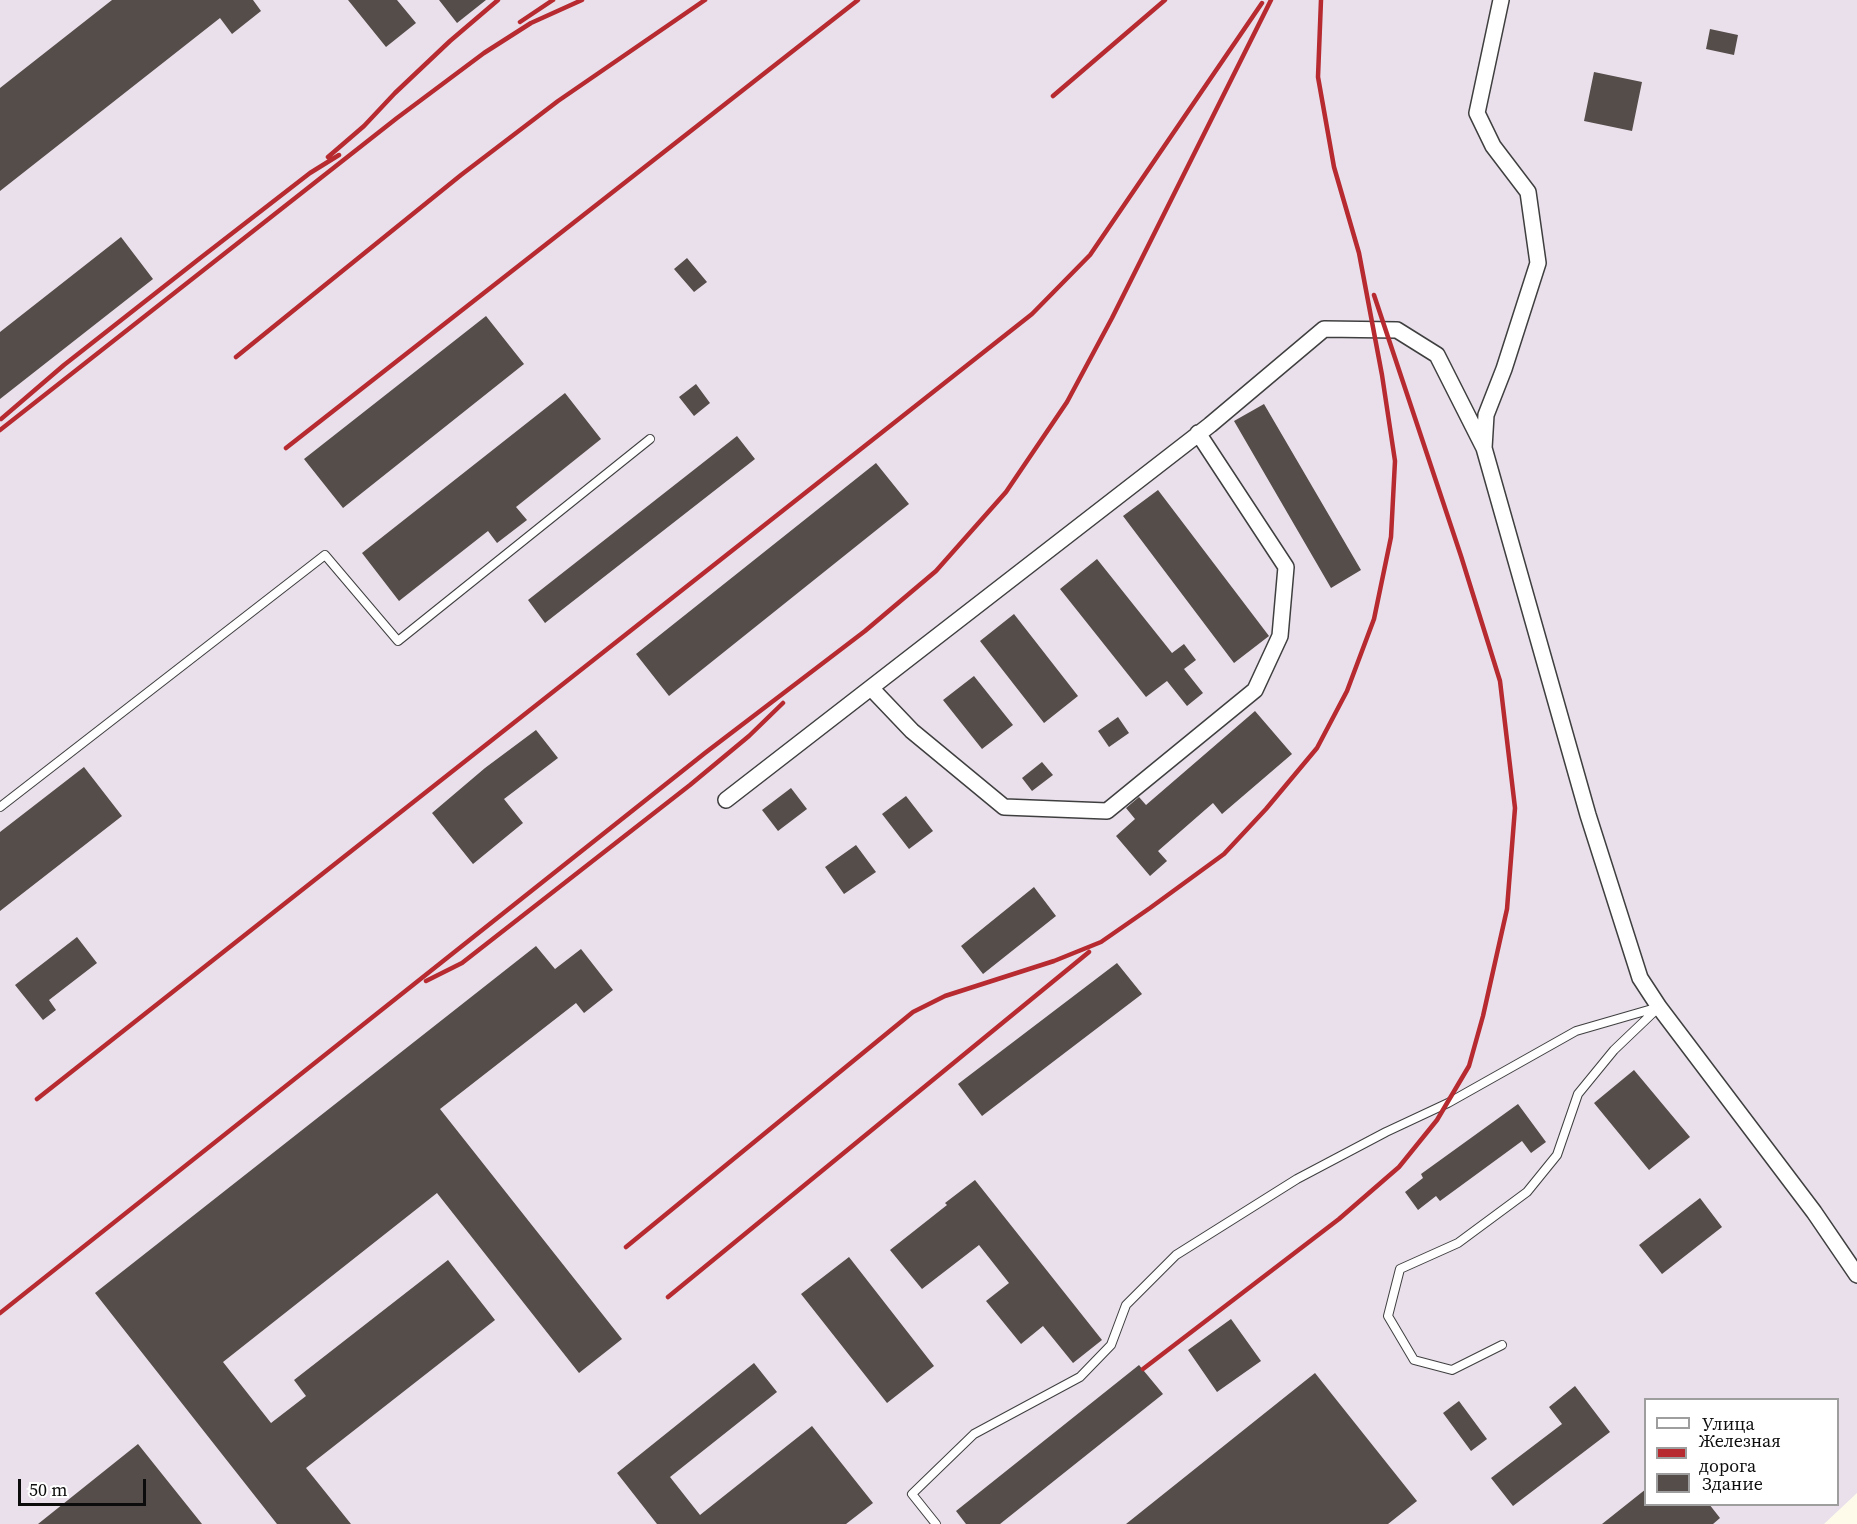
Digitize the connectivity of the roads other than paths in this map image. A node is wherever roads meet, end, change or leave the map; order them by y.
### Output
1 (1501, 0) edge
2 (1198, 434) junction
3 (650, 439) dead end
4 (1484, 448) junction
5 (871, 688) junction
6 (726, 800) dead end
7 (0, 807) edge
8 (1659, 1007) junction
9 (1857, 1275) edge
10 (1502, 1345) dead end
11 (936, 1524) edge

1 - 4 street
2 - 4 street
2 - 5 street
2 - 5 street
3 - 7 lane
4 - 8 street
5 - 6 street
8 - 9 street
8 - 10 lane
8 - 11 lane

